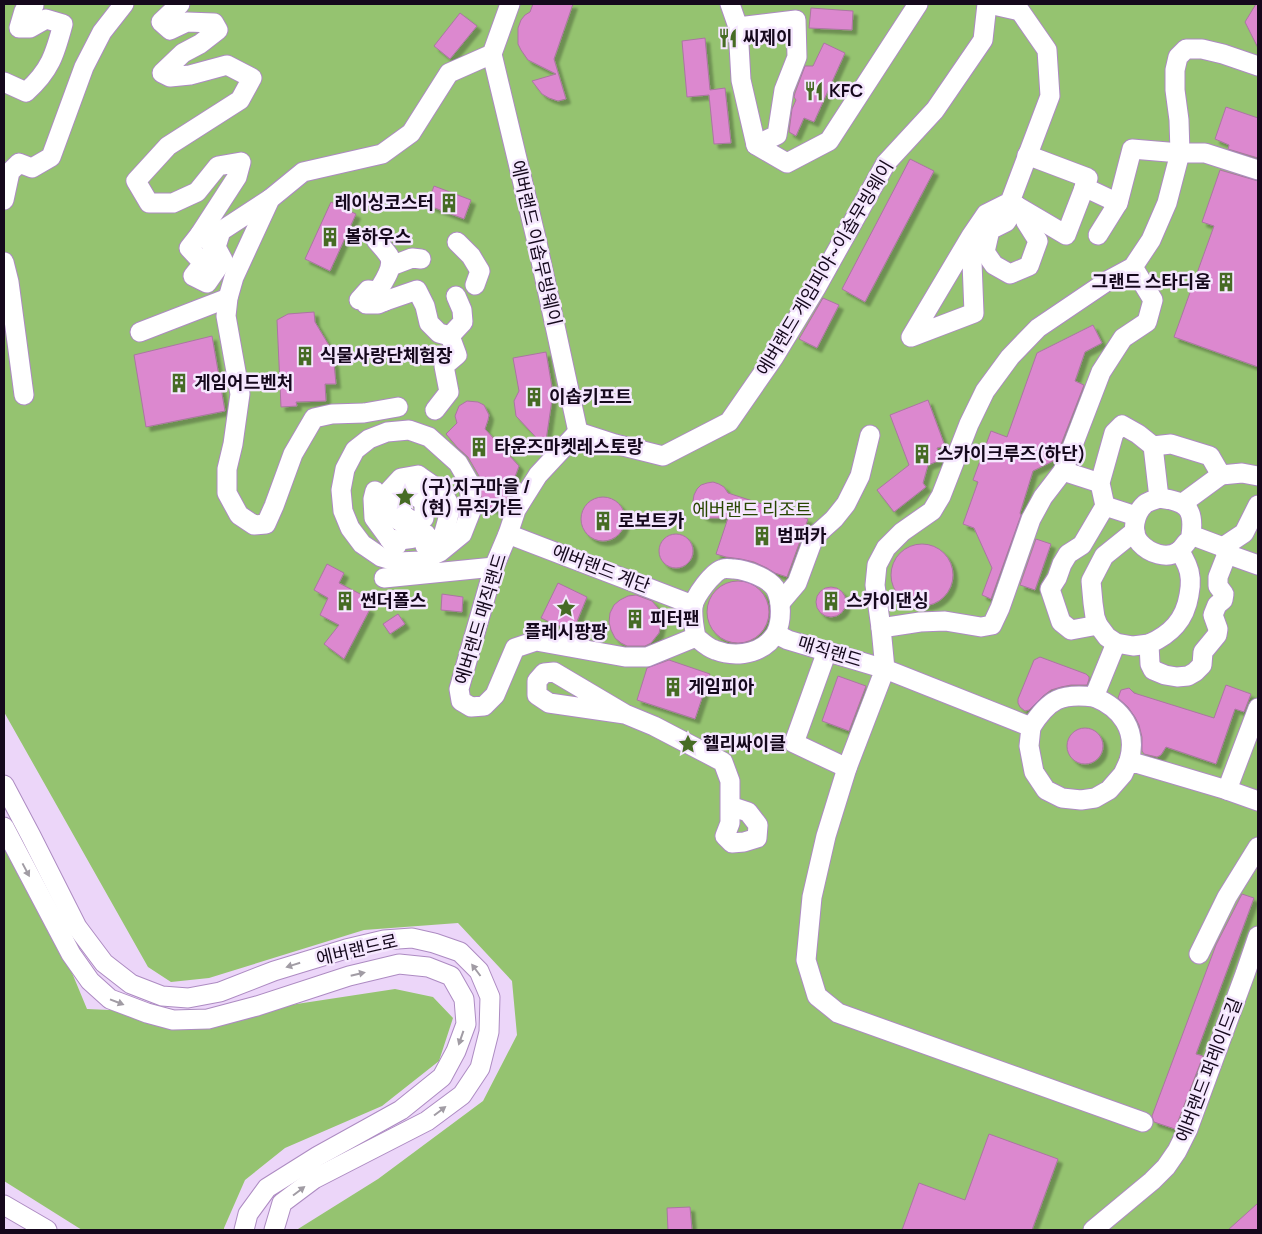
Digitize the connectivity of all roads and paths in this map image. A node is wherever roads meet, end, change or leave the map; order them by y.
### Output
1 (34, 4) edge
2 (124, 4) edge
3 (180, 4) edge
4 (510, 4) edge
5 (730, 4) edge
6 (918, 4) edge
7 (988, 4) edge
8 (738, 27) junction
9 (492, 54) junction
10 (1258, 66) edge
11 (4, 82) edge
12 (756, 145) junction
13 (1180, 153) junction
14 (1027, 155) junction
15 (7, 169) edge
16 (1258, 170) edge
17 (1084, 187) junction
18 (270, 198) junction
19 (4, 200) edge
20 (1118, 203) junction
21 (1013, 204) junction
22 (1026, 222) dead end
23 (200, 234) junction
24 (1098, 235) dead end
25 (971, 236) junction
26 (376, 240) dead end
27 (457, 242) dead end
28 (216, 247) junction
29 (421, 259) dead end
30 (4, 262) edge
31 (391, 266) junction
32 (1133, 267) junction
33 (475, 285) dead end
34 (456, 296) dead end
35 (228, 298) junction
36 (140, 332) dead end
37 (450, 336) junction
38 (24, 395) dead end
39 (398, 407) dead end
40 (435, 410) dead end
41 (578, 432) junction
42 (870, 435) dead end
43 (1153, 446) junction
44 (1062, 471) junction
45 (1221, 475) junction
46 (1258, 476) edge
47 (1100, 483) junction
48 (375, 491) dead end
49 (1159, 498) junction
50 (1183, 503) junction
51 (1258, 505) edge
52 (1105, 506) junction
53 (1135, 524) junction
54 (508, 534) junction
55 (1191, 534) junction
56 (389, 539) junction
57 (1225, 550) junction
58 (418, 551) junction
59 (1179, 551) junction
60 (440, 552) junction
61 (1258, 565) edge
62 (494, 567) junction
63 (384, 578) dead end
64 (780, 603) junction
65 (693, 605) junction
66 (1098, 625) junction
67 (881, 628) junction
68 (776, 634) junction
69 (696, 637) junction
70 (1116, 643) junction
71 (1149, 644) junction
72 (827, 651) junction
73 (885, 669) junction
74 (1094, 697) junction
75 (1258, 708) edge
76 (625, 714) dead end
77 (1031, 727) junction
78 (1129, 760) junction
79 (847, 768) junction
80 (4, 785) edge
81 (1227, 790) junction
82 (1258, 801) edge
83 (730, 806) dead end
84 (4, 827) edge
85 (1258, 847) edge
86 (1258, 936) edge
87 (1198, 954) dead end
88 (1143, 1122) dead end
89 (4, 1205) edge
90 (47, 1230) edge
91 (244, 1230) edge
92 (274, 1230) edge
93 (1093, 1230) edge

1 - 11 street
2 - 15 street
3 - 23 street
4 - 9 street
5 - 8 street
6 - 12 street
7 - 14 street
7 - 41 street, 에버랜드 게임피아~이솝무빙웨이
8 - 12 street
8 - 12 street
9 - 18 street
9 - 41 street, 에버랜드 이솝무빙웨이
10 - 13 street
13 - 16 street
13 - 20 street
13 - 32 street
14 - 17 street
14 - 21 street
15 - 19 street
17 - 20 street
17 - 21 street
18 - 28 street
18 - 35 street
20 - 24 street
21 - 22 street
21 - 25 street
23 - 28 street
23 - 28 street
25 - 25 street
26 - 31 street
27 - 33 street
29 - 31 street
30 - 38 street
31 - 37 street
32 - 44 street
32 - 67 street
34 - 37 street
35 - 36 street
35 - 39 street
37 - 40 street
41 - 54 street, 에버랜드 매직랜드
42 - 64 street
43 - 45 street
43 - 47 street
43 - 49 street
44 - 47 street
44 - 67 street
45 - 46 street
45 - 50 street
47 - 52 street
48 - 56 street
49 - 50 street
49 - 53 street
50 - 55 street
51 - 57 street
52 - 53 street
52 - 66 street
53 - 59 street
53 - 66 street
54 - 62 street, 에버랜드 매직랜드
54 - 65 street, 에버랜드 계단
55 - 57 street
55 - 59 street
56 - 58 street
56 - 58 street
57 - 61 street
57 - 71 street
58 - 60 street
59 - 71 street
60 - 60 street
62 - 63 street
62 - 69 street, 에버랜드 매직랜드
64 - 65 street
64 - 68 street
65 - 69 street
66 - 70 street
67 - 73 street
68 - 69 street
68 - 72 street, 매직랜드
70 - 71 street
70 - 74 street
72 - 73 street, 매직랜드
72 - 79 street
73 - 77 street
73 - 79 street
74 - 77 street
74 - 78 street
75 - 81 street
76 - 83 street
77 - 78 street
78 - 81 street
79 - 88 street
92 -> 80 street, 에버랜드로
81 - 82 street
84 -> 91 street, 에버랜드로
85 - 87 street
86 - 93 street, 에버랜드 퍼레이드길
89 - 90 street

